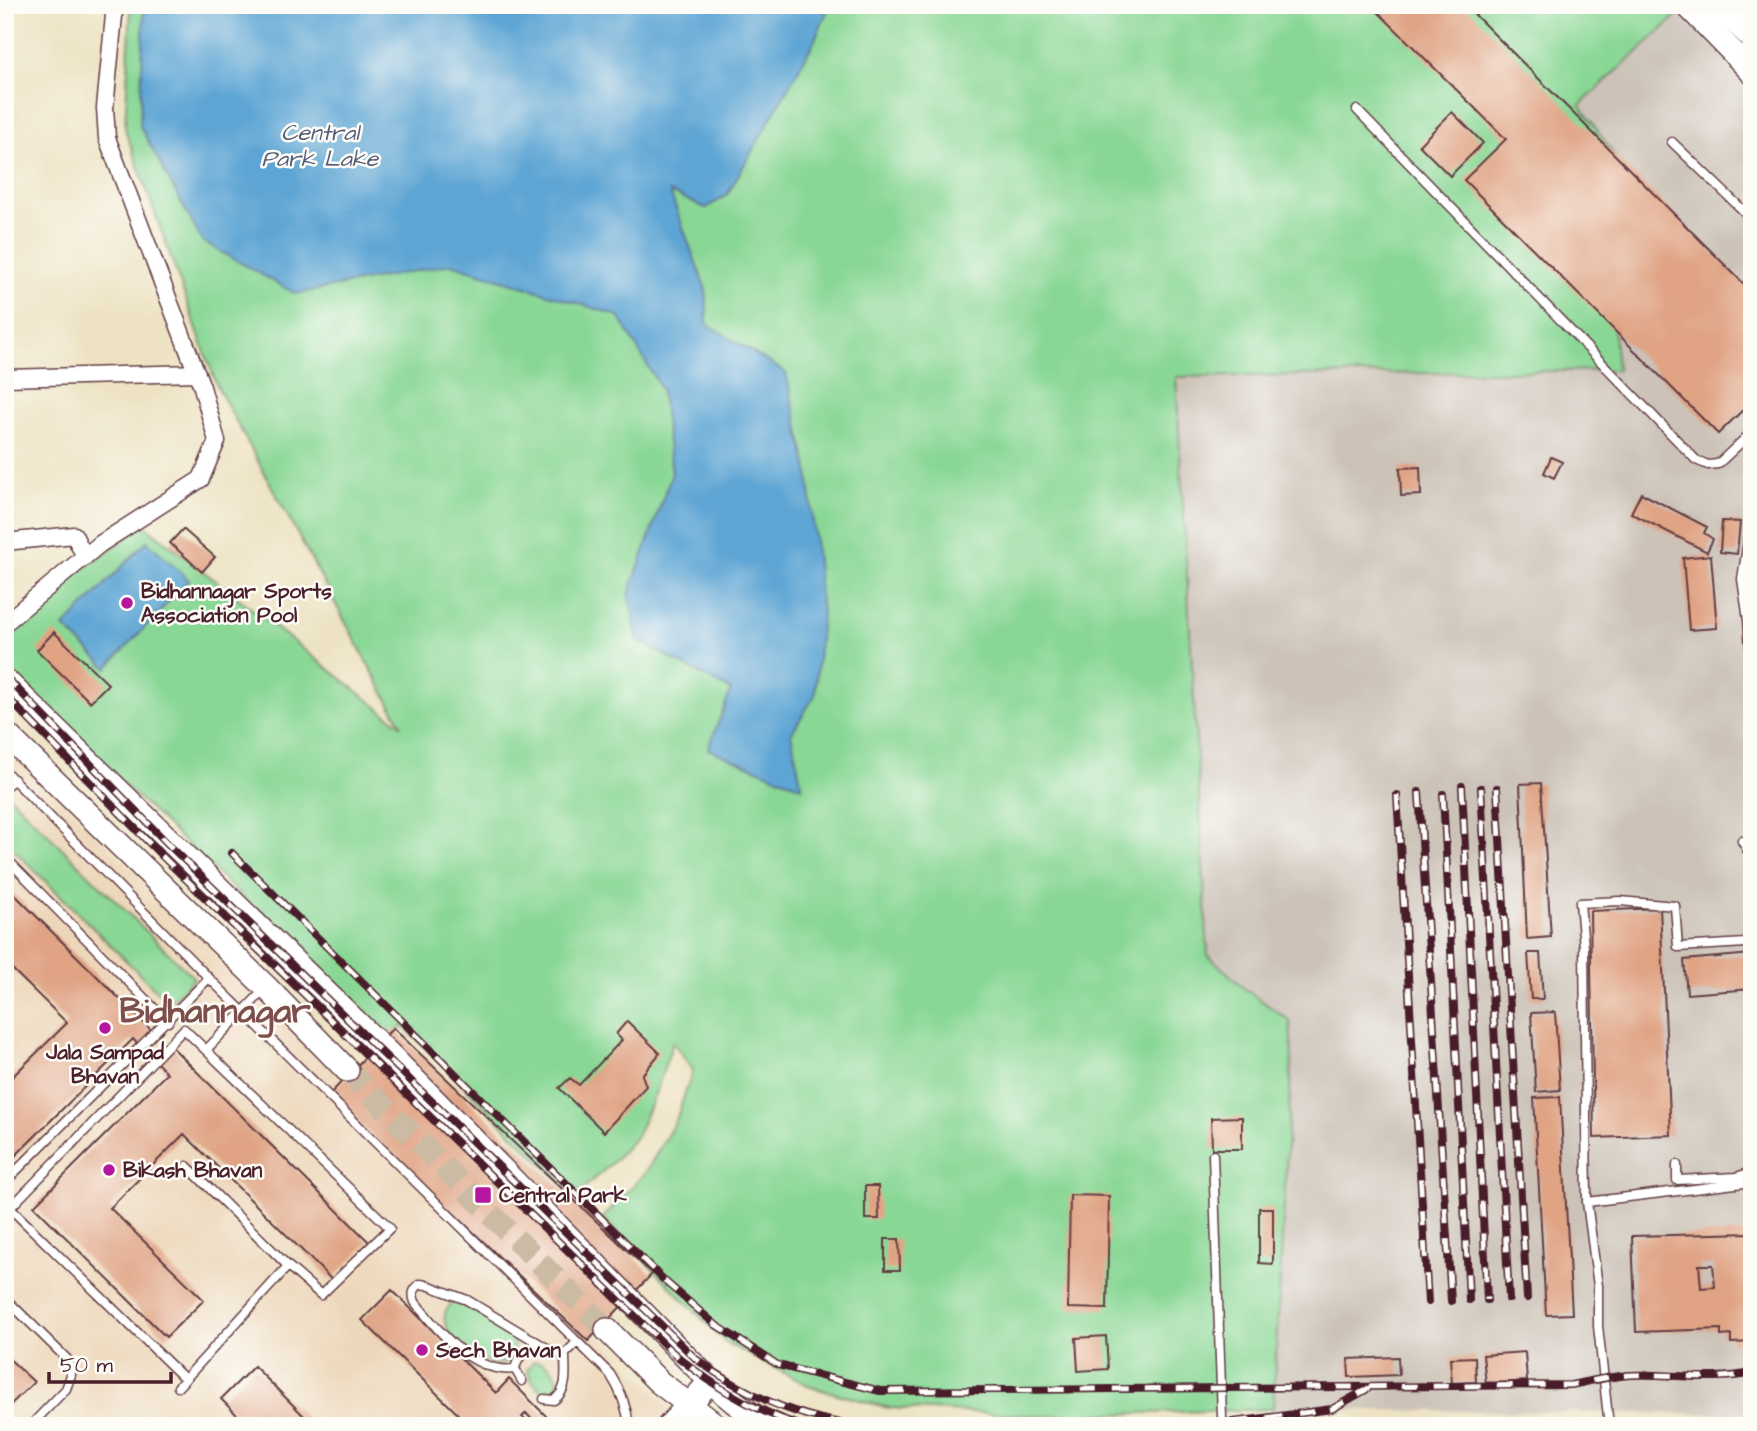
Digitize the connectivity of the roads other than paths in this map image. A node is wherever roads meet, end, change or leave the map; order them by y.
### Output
1 (115, 5) edge
2 (1687, 5) edge
3 (1718, 5) edge
4 (1752, 38) edge
5 (1752, 72) edge
6 (1357, 110) dead end
7 (1672, 142) dead end
8 (1752, 219) edge
9 (197, 373) junction
10 (5, 378) edge
11 (1752, 432) edge
12 (1752, 516) edge
13 (5, 542) edge
14 (85, 556) junction
15 (5, 622) edge
16 (5, 680) edge
17 (1752, 680) edge
18 (5, 733) edge
19 (5, 771) edge
20 (14, 779) junction
21 (108, 780) junction
22 (5, 787) edge
23 (82, 807) junction
24 (1742, 841) dead end
25 (5, 857) edge
26 (1752, 858) edge
27 (1746, 943) dead end
28 (209, 978) junction
29 (267, 988) junction
30 (243, 1012) junction
31 (168, 1022) junction
32 (206, 1050) junction
33 (347, 1070) tunnel mouth
34 (1213, 1155) dead end
35 (1678, 1165) dead end
36 (187, 1166) dead end
37 (1752, 1172) edge
38 (5, 1182) edge
39 (1752, 1182) edge
40 (1587, 1202) junction
41 (288, 1266) junction
42 (5, 1298) edge
43 (607, 1330) tunnel mouth
44 (577, 1342) junction
45 (540, 1344) junction
46 (565, 1354) junction
47 (515, 1369) junction
48 (185, 1379) junction
49 (522, 1381) dead end
50 (711, 1381) junction
51 (178, 1387) dead end
52 (729, 1397) junction
53 (544, 1399) dead end
54 (687, 1404) junction
55 (1222, 1421) edge
56 (711, 1424) edge
57 (30, 1426) edge
58 (629, 1426) edge
59 (669, 1426) edge
60 (777, 1426) edge
61 (1609, 1426) edge

1 - 9 street
2 - 5 main road
3 - 4 main road
6 - 11 lane
7 - 8 lane
9 - 10 street
9 - 14 street
12 - 17 lane
13 - 14 street
14 - 15 street
16 - 21 main road
18 - 23 main road
19 - 20 lane
20 - 22 lane
20 - 28 lane
21 - 23 main road
21 - 50 main road
23 - 29 main road
24 - 26 lane
25 - 31 lane
27 - 40 lane
28 - 30 lane
28 - 31 lane
29 - 30 lane
29 - 33 main road
30 - 32 lane
30 - 44 lane
31 - 38 lane
32 - 41 lane
32 - 48 lane
34 - 55 lane
35 - 37 lane
36 - 41 lane
39 - 40 lane
40 - 61 lane
41 - 48 lane
42 - 57 lane
43 - 54 main road
44 - 46 lane
44 - 58 lane
45 - 46 lane
45 - 47 lane
45 - 47 lane
46 - 53 lane
47 - 49 lane
48 - 51 lane
50 - 52 main road
50 - 54 main road
52 - 56 main road
52 - 60 main road
54 - 56 main road
54 - 59 main road

